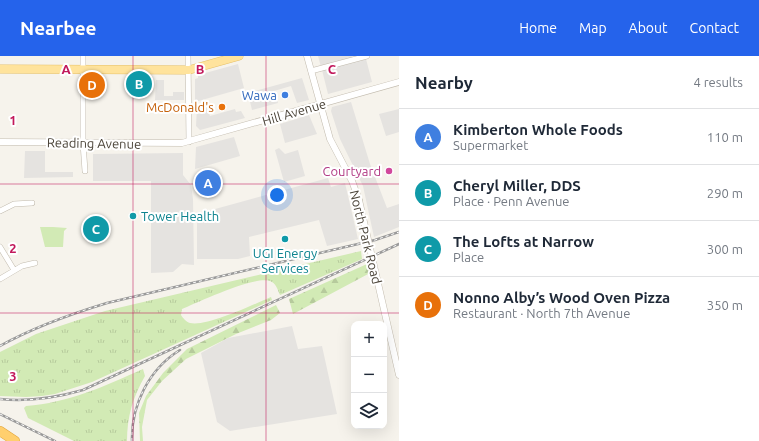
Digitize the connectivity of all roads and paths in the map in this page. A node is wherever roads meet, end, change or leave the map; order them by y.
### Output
1 (83, 56) edge
2 (188, 56) edge
3 (239, 56) edge
4 (307, 56) edge
5 (367, 56) edge
6 (0, 69) edge
7 (83, 70) junction
8 (189, 70) junction
9 (312, 71) junction
10 (399, 82) edge
11 (320, 104) junction
12 (0, 142) edge
13 (188, 142) junction
14 (83, 143) junction
15 (85, 171) dead end
16 (32, 203) dead end
17 (0, 211) edge
18 (0, 247) edge
19 (35, 263) dead end
20 (14, 270) junction
21 (0, 279) edge
22 (399, 375) edge
23 (0, 431) edge
24 (0, 437) edge
25 (6, 441) edge
26 (15, 441) edge

1 - 7 street
2 - 8 street
3 - 8 main road
4 - 9 street, North Park Road
5 - 9 street
6 - 7 main road
7 - 8 main road
7 - 14 street
8 - 13 street
9 - 11 street, North Park Road
10 - 11 street, Hill Avenue
11 - 13 street, Hill Avenue
11 - 22 street, North Park Road, bridge
12 - 14 street, Reading Avenue
13 - 14 street, Reading Avenue
14 - 15 street
16 - 17 street
18 - 20 street
19 - 20 street
20 - 21 street
23 - 26 highway
24 - 25 highway

